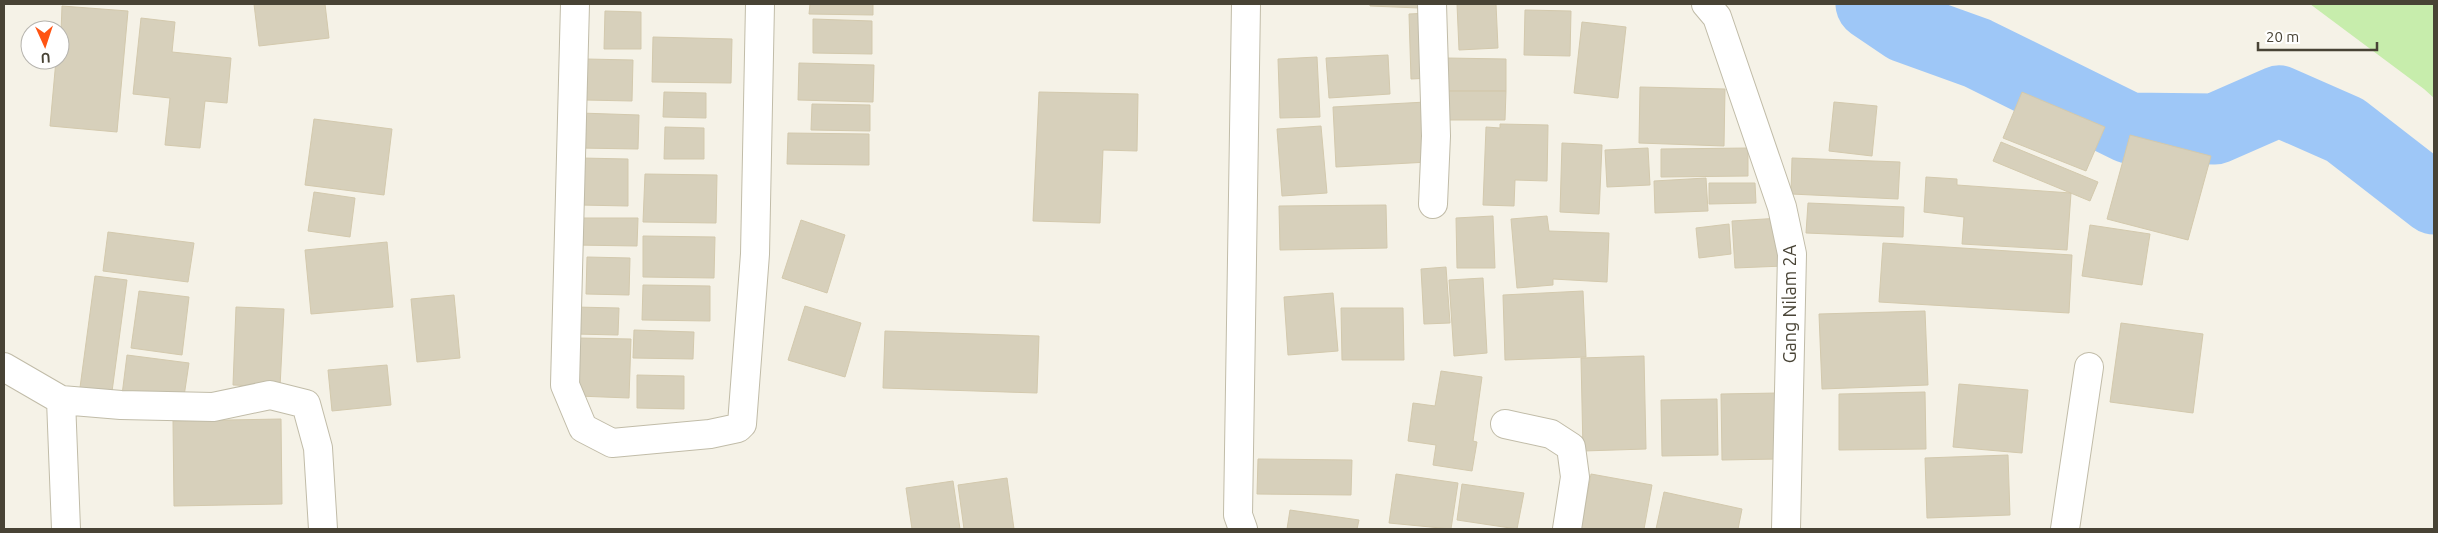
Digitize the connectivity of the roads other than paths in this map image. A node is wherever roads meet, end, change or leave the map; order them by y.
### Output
1 (575, 4) edge
2 (760, 4) edge
3 (1246, 4) edge
4 (1432, 4) edge
5 (1706, 4) edge
6 (1433, 204) dead end
7 (4, 367) edge
8 (2089, 367) dead end
9 (61, 400) junction
10 (1505, 424) dead end
11 (66, 529) edge
12 (323, 529) edge
13 (1243, 529) edge
14 (1567, 529) edge
15 (1786, 529) edge
16 (2065, 529) edge

1 - 2 street
3 - 13 street
4 - 6 street
5 - 15 street, Gang Nilam 2A
7 - 9 street
8 - 16 street
9 - 11 street
9 - 12 street
10 - 14 street

